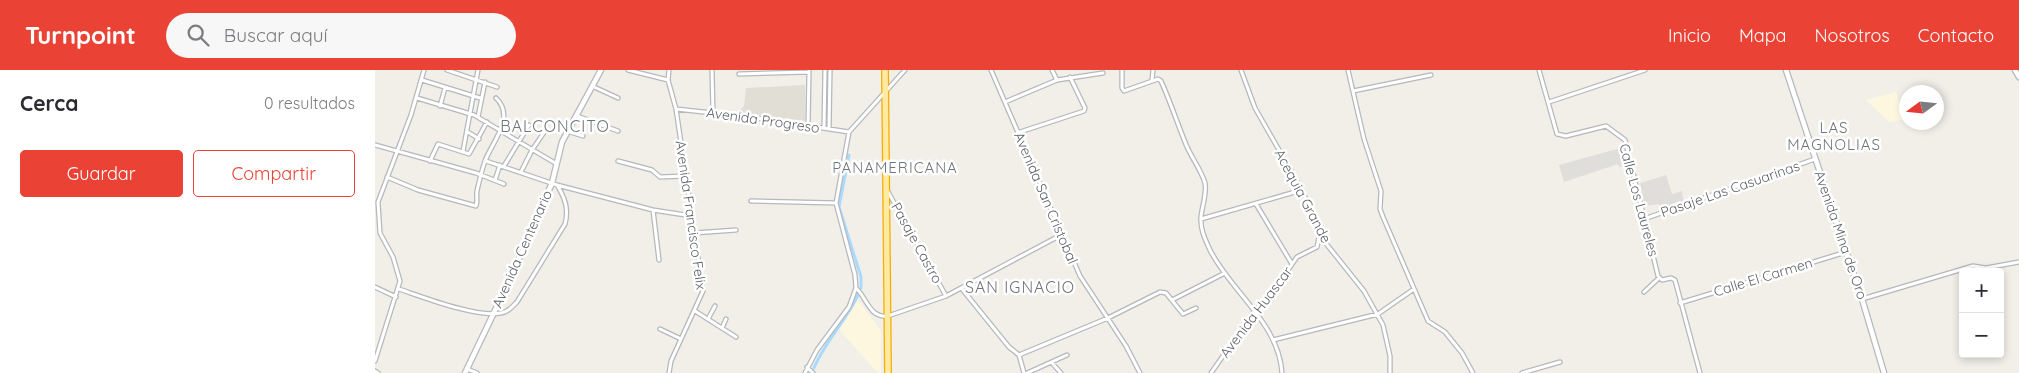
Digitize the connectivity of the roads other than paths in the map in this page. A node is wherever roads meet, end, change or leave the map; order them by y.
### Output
1 (424, 70) edge
2 (447, 70) edge
3 (478, 70) edge
4 (601, 70) edge
5 (628, 70) edge
6 (669, 70) edge
7 (712, 70) edge
8 (825, 70) edge
9 (829, 70) edge
10 (885, 70) edge
11 (905, 70) edge
12 (991, 70) edge
13 (1052, 70) edge
14 (1122, 70) edge
15 (1153, 70) edge
16 (1241, 70) edge
17 (1348, 70) edge
18 (1539, 70) edge
19 (1645, 70) edge
20 (1786, 70) edge
21 (2015, 70) edge
22 (762, 71) edge
23 (786, 71) edge
24 (809, 71) edge
25 (1103, 73) dead end
26 (739, 74) dead end
27 (1431, 75) dead end
28 (1070, 77) junction
29 (2019, 77) edge
30 (476, 78) junction
31 (422, 80) junction
32 (668, 80) junction
33 (1057, 80) junction
34 (1152, 80) junction
35 (485, 82) junction
36 (592, 86) junction
37 (497, 87) dead end
38 (445, 88) junction
39 (885, 90) junction
40 (1353, 91) junction
41 (473, 95) junction
42 (417, 98) junction
43 (481, 98) junction
44 (496, 98) dead end
45 (618, 98) dead end
46 (1005, 102) junction
47 (1549, 102) junction
48 (440, 106) junction
49 (676, 109) junction
50 (713, 112) junction
51 (470, 114) junction
52 (577, 116) junction
53 (478, 117) junction
54 (487, 122) junction
55 (529, 125) dead end
56 (808, 126) junction
57 (824, 128) junction
58 (829, 129) junction
59 (501, 131) junction
60 (545, 131) dead end
61 (567, 131) junction
62 (618, 131) dead end
63 (468, 132) junction
64 (849, 132) junction
65 (1017, 133) junction
66 (583, 136) dead end
67 (479, 139) junction
68 (518, 141) junction
69 (375, 145) edge
70 (397, 150) junction
71 (531, 150) junction
72 (463, 152) junction
73 (1815, 159) junction
74 (430, 161) junction
75 (485, 161) junction
76 (618, 161) dead end
77 (555, 163) junction
78 (502, 166) junction
79 (521, 172) junction
80 (483, 175) junction
81 (686, 176) junction
82 (387, 177) junction
83 (495, 180) junction
84 (504, 184) dead end
85 (554, 184) junction
86 (887, 190) junction
87 (1301, 190) junction
88 (751, 201) dead end
89 (836, 203) junction
90 (1256, 204) junction
91 (653, 210) junction
92 (691, 216) junction
93 (1201, 219) junction
94 (1644, 219) junction
95 (736, 230) dead end
96 (694, 233) junction
97 (1321, 233) junction
98 (1061, 235) junction
99 (1846, 252) junction
100 (659, 260) dead end
101 (2019, 262) edge
102 (1292, 264) junction
103 (1225, 273) junction
104 (1660, 279) junction
105 (375, 287) edge
106 (856, 288) junction
107 (962, 288) junction
108 (399, 289) junction
109 (1414, 289) junction
110 (1644, 292) dead end
111 (946, 296) junction
112 (396, 297) junction
113 (1862, 299) junction
114 (1171, 300) junction
115 (1680, 302) junction
116 (715, 306) dead end
117 (1196, 308) dead end
118 (1255, 310) junction
119 (695, 311) junction
120 (493, 314) junction
121 (1378, 314) junction
122 (888, 316) junction
123 (1108, 318) junction
124 (708, 319) junction
125 (726, 319) dead end
126 (722, 328) junction
127 (660, 329) dead end
128 (736, 337) dead end
129 (681, 339) junction
130 (1273, 340) junction
131 (1019, 354) junction
132 (1067, 355) dead end
133 (375, 361) edge
134 (1560, 362) dead end
135 (1051, 363) junction
136 (807, 367) junction
137 (375, 371) edge
138 (466, 371) edge
139 (378, 373) edge
140 (477, 373) edge
141 (669, 373) edge
142 (805, 373) edge
143 (813, 373) edge
144 (888, 373) edge
145 (1026, 373) edge
146 (1061, 373) edge
147 (1139, 373) edge
148 (1211, 373) edge
149 (1282, 373) edge
150 (1390, 373) edge
151 (1473, 373) edge
152 (1522, 373) edge
153 (1700, 373) edge
154 (1884, 373) edge

1 - 31 street
2 - 30 street
3 - 30 street
4 - 36 main road, Avenida Centenario
5 - 32 street
6 - 32 street
7 - 50 street
8 - 57 street
9 - 58 street
10 - 39 highway
11 - 39 street
12 - 46 street, Avenida San Cristobal
13 - 33 street
14 - 34 street
15 - 34 street
16 - 87 street, Acequia Grande
17 - 40 street
18 - 47 street, Calle Los Laureles
19 - 47 street
20 - 73 main road, Avenida Mina de Oro
21 - 29 main road
22 - 23 street
22 - 26 street
23 - 24 street
24 - 56 street
25 - 28 street
27 - 40 street
28 - 33 street
28 - 65 street
30 - 35 street
30 - 41 street
31 - 38 street
31 - 42 street
32 - 49 street, Avenida Francisco Felix
33 - 46 street
34 - 93 street
35 - 37 street
35 - 43 street
36 - 45 street
36 - 52 main road, Avenida Centenario
38 - 41 street
38 - 48 street
39 - 64 street
39 - 86 highway
40 - 109 street
41 - 43 street
41 - 51 street
42 - 48 street
42 - 70 street
43 - 53 street
44 - 59 street
46 - 65 street, Avenida San Cristobal
47 - 94 street, Calle Los Laureles
48 - 51 street
49 - 50 street, Avenida Progreso
49 - 81 street, Avenida Francisco Felix
50 - 56 street, Avenida Progreso
51 - 53 street
51 - 63 street
52 - 61 main road, Avenida Centenario
52 - 62 street
53 - 54 street
54 - 59 street
54 - 67 street
55 - 68 street
56 - 57 street, Avenida Progreso
57 - 58 street, Avenida Progreso
58 - 64 street, Avenida Progreso
59 - 68 street
59 - 75 street
60 - 71 street
61 - 66 street
61 - 77 main road, Avenida Centenario
63 - 67 street
63 - 72 street
64 - 89 street
65 - 98 street, Avenida San Cristobal
67 - 72 street
68 - 71 street
68 - 78 street
69 - 70 street
70 - 74 street
70 - 82 street
71 - 77 street
71 - 79 street
72 - 74 street
73 - 94 street, Pasaje Las Casuarinas
73 - 99 main road, Avenida Mina de Oro
74 - 80 street
75 - 78 street
75 - 80 street
76 - 81 street
77 - 85 main road, Avenida Centenario
78 - 79 street
78 - 83 street
79 - 85 street
80 - 82 street
80 - 83 street
81 - 92 street, Avenida Francisco Felix
82 - 108 street
83 - 84 street
85 - 91 street
85 - 120 main road, Avenida Centenario
85 - 120 street
86 - 111 street, Pasaje Castro
86 - 122 highway
87 - 90 street
87 - 97 street, Acequia Grande
88 - 89 street
89 - 106 street
90 - 93 street
90 - 102 street
91 - 92 street
91 - 100 street
92 - 96 street, Avenida Francisco Felix
93 - 103 street
94 - 104 street, Calle Los Laureles
95 - 96 street
96 - 119 street, Avenida Francisco Felix
97 - 102 street, Avenida Huascar
97 - 121 street, Acequia Grande
98 - 107 street
98 - 123 street, Avenida San Cristobal
99 - 113 main road, Avenida Mina de Oro
99 - 115 street, Calle El Carmen
101 - 113 street
102 - 118 street, Avenida Huascar
103 - 114 street
103 - 118 street
104 - 110 street
104 - 115 street
105 - 112 street
106 - 122 street
106 - 136 street
107 - 111 street
107 - 131 street
108 - 112 street
108 - 120 street
109 - 121 street
109 - 151 street
111 - 122 street
112 - 133 street
113 - 154 main road, Avenida Mina de Oro
114 - 117 street
114 - 123 street
115 - 153 street
116 - 124 street
118 - 130 street
118 - 148 street, Avenida Huascar
119 - 124 street
119 - 129 street, Avenida Francisco Felix
120 - 138 main road, Avenida Centenario
121 - 130 street
121 - 150 street, Acequia Grande
122 - 144 highway
123 - 131 street
123 - 147 street, Avenida San Cristobal
124 - 126 street
125 - 126 street
126 - 128 street
127 - 129 street
129 - 141 street, Avenida Francisco Felix
130 - 149 street
131 - 145 street
132 - 135 street
134 - 152 street
135 - 145 street
135 - 146 street
136 - 142 street
136 - 143 street
137 - 139 street
138 - 140 street

